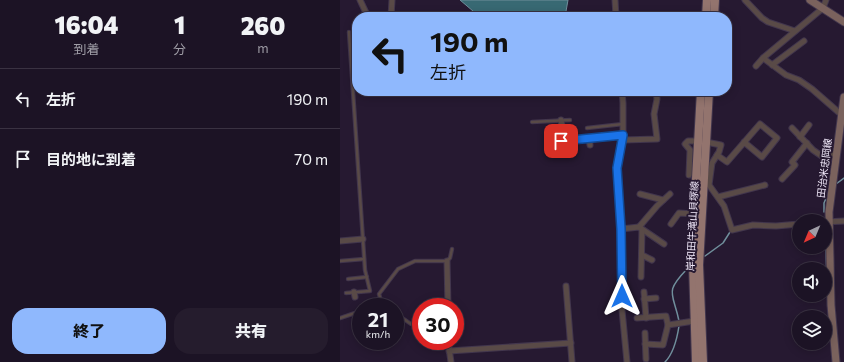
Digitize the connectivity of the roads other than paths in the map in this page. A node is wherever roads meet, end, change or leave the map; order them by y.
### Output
1 (360, 0) edge
2 (392, 0) edge
3 (615, 0) edge
4 (707, 0) edge
5 (715, 0) edge
6 (745, 0) edge
7 (810, 0) edge
8 (826, 0) edge
9 (823, 8) junction
10 (366, 12) edge
11 (391, 12) edge
12 (616, 12) edge
13 (706, 12) edge
14 (714, 12) edge
15 (844, 22) edge
16 (349, 32) dead end
17 (795, 32) junction
18 (804, 41) dead end
19 (763, 58) junction
20 (772, 65) junction
21 (756, 66) dead end
22 (352, 76) edge
23 (353, 96) edge
24 (622, 96) edge
25 (657, 96) edge
26 (701, 96) edge
27 (708, 96) edge
28 (844, 97) edge
29 (843, 116) edge
30 (570, 120) dead end
31 (532, 122) dead end
32 (623, 124) junction
33 (809, 125) dead end
34 (588, 128) dead end
35 (792, 128) dead end
36 (561, 135) dead end
37 (800, 137) junction
38 (590, 138) junction
39 (623, 138) junction
40 (561, 141) junction
41 (548, 142) dead end
42 (702, 142) junction
43 (744, 142) junction
44 (807, 143) junction
45 (590, 144) dead end
46 (562, 148) dead end
47 (836, 154) junction
48 (717, 155) junction
49 (689, 175) dead end
50 (782, 179) dead end
51 (766, 185) dead end
52 (640, 194) dead end
53 (670, 194) dead end
54 (718, 197) junction
55 (663, 200) junction
56 (694, 214) junction
57 (828, 214) edge
58 (844, 221) edge
59 (832, 222) edge
60 (670, 224) dead end
61 (792, 225) edge
62 (621, 229) junction
63 (640, 229) junction
64 (363, 239) junction
65 (340, 241) edge
66 (664, 244) dead end
67 (452, 249) dead end
68 (829, 254) edge
69 (642, 255) junction
70 (364, 260) junction
71 (652, 260) dead end
72 (340, 261) edge
73 (447, 261) junction
74 (367, 277) junction
75 (641, 277) dead end
76 (348, 279) dead end
77 (566, 286) dead end
78 (644, 292) dead end
79 (346, 293) dead end
80 (380, 298) edge
81 (448, 298) edge
82 (656, 298) dead end
83 (644, 299) junction
84 (352, 314) edge
85 (340, 318) edge
86 (636, 318) dead end
87 (646, 318) junction
88 (694, 321) junction
89 (668, 325) junction
90 (646, 333) dead end
91 (571, 343) junction
92 (645, 344) junction
93 (449, 351) joint
94 (646, 359) dead end
95 (451, 362) edge
96 (572, 362) edge
97 (627, 362) edge
98 (696, 362) edge
99 (704, 362) edge
100 (836, 362) edge

1 - 10 street
2 - 11 street
3 - 12 street
4 - 13 main road
5 - 14 main road
6 - 17 street
7 - 9 main road
8 - 9 street
9 - 15 main road
9 - 17 street
16 - 22 lane
17 - 19 street
18 - 20 street
19 - 20 street
19 - 21 street
20 - 29 street
23 - 64 lane
24 - 32 street
25 - 39 street
26 - 42 main road, 岸和田牛滝山貝塚線
27 - 42 main road, 岸和田牛滝山貝塚線
28 - 29 main road, 田治米忠岡線
29 - 47 main road, 田治米忠岡線
30 - 31 lane
32 - 34 lane
32 - 39 street
33 - 37 street
35 - 37 street
36 - 40 street
37 - 44 street
38 - 39 street
38 - 40 street
38 - 45 street
39 - 62 street
40 - 41 street
40 - 46 street
42 - 48 street
42 - 49 street
42 - 56 main road, 岸和田牛滝山貝塚線
42 - 99 main road, 岸和田牛滝山貝塚線
43 - 43 street
43 - 48 street
44 - 47 street
44 - 50 street
47 - 57 main road, 田治米忠岡線
48 - 54 street
51 - 54 street
52 - 55 street
53 - 55 street
54 - 61 street
55 - 63 street
56 - 60 street
56 - 88 main road, 岸和田牛滝山貝塚線
58 - 59 street
62 - 63 street
62 - 97 street
63 - 66 street
63 - 69 street
64 - 65 street
64 - 70 lane
67 - 73 lane
68 - 100 main road, 田治米忠岡線
69 - 71 street
69 - 75 street
70 - 72 lane
70 - 74 lane
73 - 80 lane
73 - 81 street
74 - 76 lane
74 - 79 lane
77 - 91 street
78 - 83 street
82 - 83 street
83 - 87 street
84 - 85 lane
86 - 87 street
87 - 89 street
88 - 89 street
88 - 98 main road, 岸和田牛滝山貝塚線
89 - 92 street
90 - 92 street
91 - 93 street
91 - 96 street
92 - 94 street
93 - 95 street

